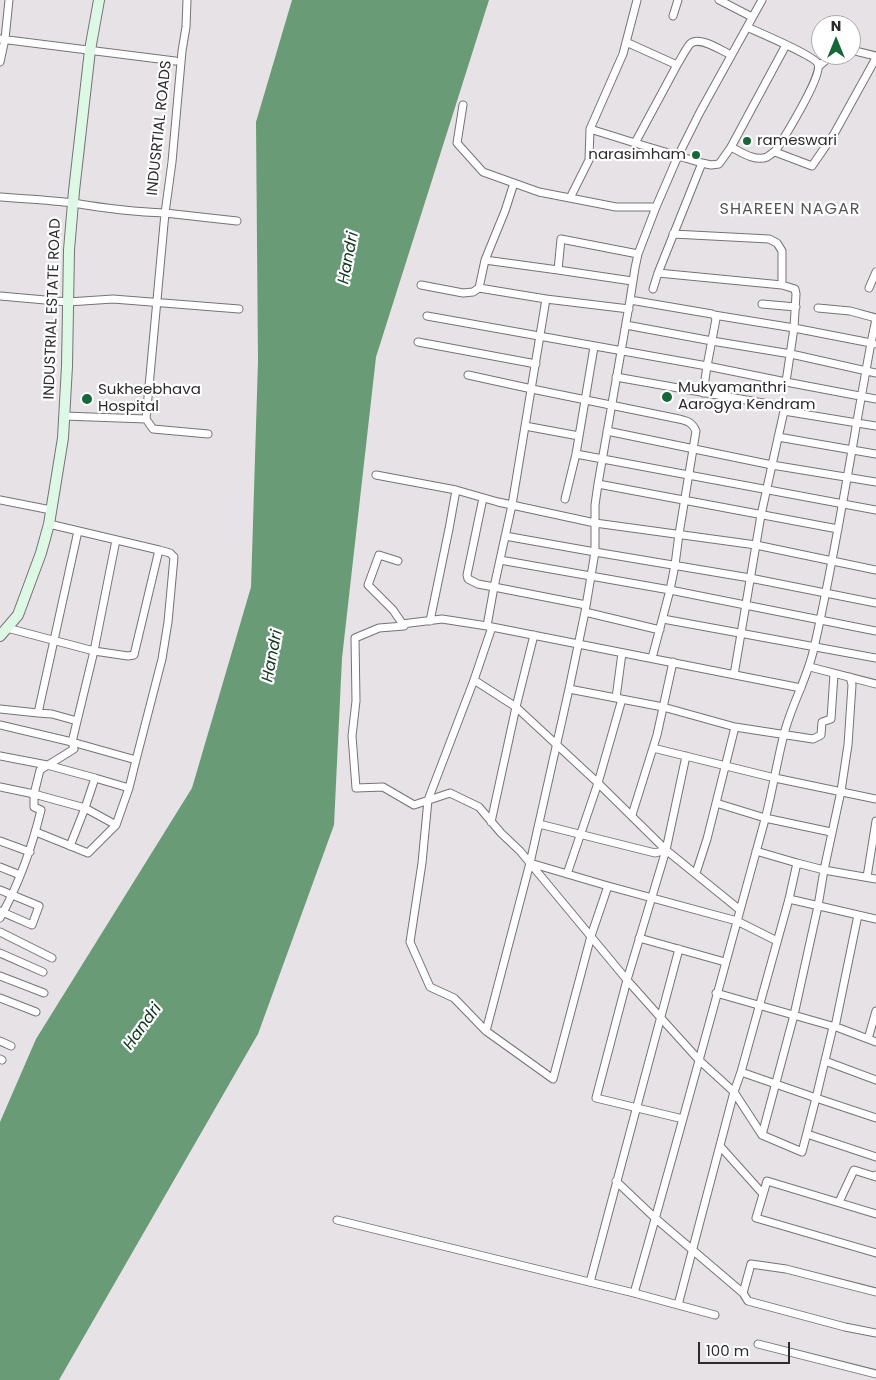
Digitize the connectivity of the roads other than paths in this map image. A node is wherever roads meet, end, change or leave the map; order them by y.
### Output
1 (9, 0) edge
2 (99, 0) edge
3 (187, 0) edge
4 (637, 0) edge
5 (678, 0) edge
6 (719, 0) edge
7 (762, 0) edge
8 (673, 16) dead end
9 (752, 17) junction
10 (747, 27) junction
11 (3, 39) edge
12 (626, 42) junction
13 (786, 45) junction
14 (90, 50) junction
15 (861, 53) edge
16 (731, 56) junction
17 (876, 57) edge
18 (175, 61) dead end
19 (0, 62) edge
20 (677, 65) junction
21 (819, 66) joint
22 (463, 105) dead end
23 (590, 130) junction
24 (635, 143) junction
25 (731, 147) junction
26 (775, 152) junction
27 (678, 156) junction
28 (702, 163) junction
29 (514, 183) junction
30 (0, 197) edge
31 (570, 198) junction
32 (73, 203) junction
33 (656, 207) junction
34 (165, 213) junction
35 (237, 221) dead end
36 (673, 234) junction
37 (638, 254) junction
38 (485, 260) junction
39 (558, 270) junction
40 (876, 272) edge
41 (658, 273) junction
42 (632, 281) junction
43 (421, 285) dead end
44 (782, 285) junction
45 (479, 288) junction
46 (869, 288) dead end
47 (653, 289) dead end
48 (0, 296) edge
49 (546, 299) junction
50 (630, 300) junction
51 (68, 302) junction
52 (157, 302) junction
53 (762, 304) dead end
54 (796, 307) junction
55 (818, 308) dead end
56 (239, 309) dead end
57 (629, 309) junction
58 (714, 315) junction
59 (427, 316) dead end
60 (876, 318) edge
61 (626, 324) junction
62 (794, 328) junction
63 (540, 337) junction
64 (712, 341) junction
65 (418, 342) dead end
66 (874, 343) edge
67 (594, 346) junction
68 (621, 351) junction
69 (791, 354) junction
70 (536, 364) junction
71 (707, 366) junction
72 (866, 371) junction
73 (876, 373) edge
74 (468, 375) dead end
75 (616, 377) junction
76 (786, 382) junction
77 (532, 389) junction
78 (703, 393) junction
79 (862, 396) junction
80 (876, 399) edge
81 (585, 400) junction
82 (612, 405) junction
83 (784, 411) junction
84 (64, 416) junction
85 (146, 419) junction
86 (857, 422) junction
87 (525, 426) junction
88 (876, 426) edge
89 (607, 431) junction
90 (208, 434) dead end
91 (579, 436) junction
92 (778, 437) junction
93 (693, 450) junction
94 (853, 450) junction
95 (576, 454) junction
96 (876, 454) edge
97 (603, 459) junction
98 (772, 465) junction
99 (376, 475) dead end
100 (689, 475) junction
101 (848, 477) junction
102 (876, 482) edge
103 (598, 484) junction
104 (766, 489) junction
105 (456, 490) junction
106 (483, 498) junction
107 (566, 499) dead end
108 (0, 500) edge
109 (685, 501) junction
110 (843, 503) junction
111 (512, 505) junction
112 (51, 510) junction
113 (876, 510) edge
114 (760, 515) junction
115 (595, 523) junction
116 (49, 524) junction
117 (838, 529) junction
118 (78, 530) junction
119 (679, 534) junction
120 (506, 536) junction
121 (116, 540) junction
122 (756, 545) junction
123 (159, 550) junction
124 (595, 552) junction
125 (500, 560) junction
126 (398, 561) dead end
127 (833, 561) junction
128 (675, 565) junction
129 (876, 570) edge
130 (591, 577) junction
131 (750, 578) junction
132 (494, 587) junction
133 (670, 590) junction
134 (826, 593) junction
135 (876, 603) edge
136 (745, 606) junction
137 (586, 608) junction
138 (662, 619) junction
139 (430, 621) junction
140 (820, 621) junction
141 (402, 624) junction
142 (490, 626) junction
143 (660, 630) junction
144 (876, 631) edge
145 (3, 632) edge
146 (740, 634) junction
147 (534, 635) junction
148 (54, 641) junction
149 (578, 644) junction
150 (814, 646) junction
151 (94, 651) junction
152 (622, 653) junction
153 (652, 658) junction
154 (876, 658) edge
155 (673, 662) junction
156 (810, 667) junction
157 (834, 674) junction
158 (734, 675) junction
159 (850, 677) junction
160 (474, 680) junction
161 (876, 684) edge
162 (801, 688) junction
163 (570, 689) junction
164 (619, 699) junction
165 (516, 707) junction
166 (663, 707) junction
167 (0, 709) edge
168 (38, 713) junction
169 (78, 721) junction
170 (0, 725) edge
171 (735, 728) junction
172 (785, 734) junction
173 (72, 742) junction
174 (556, 745) junction
175 (653, 748) junction
176 (0, 756) edge
177 (686, 756) junction
178 (136, 760) junction
179 (47, 765) junction
180 (724, 766) junction
181 (95, 778) junction
182 (775, 778) junction
183 (598, 782) junction
184 (0, 786) edge
185 (129, 788) junction
186 (841, 791) junction
187 (34, 794) junction
188 (876, 799) edge
189 (428, 800) junction
190 (716, 803) junction
191 (85, 808) junction
192 (632, 815) junction
193 (765, 818) junction
194 (876, 821) edge
195 (491, 822) junction
196 (539, 824) junction
197 (116, 825) junction
198 (36, 832) junction
199 (832, 832) junction
200 (580, 834) junction
201 (0, 842) edge
202 (70, 846) junction
203 (666, 850) junction
204 (756, 851) junction
205 (30, 852) junction
206 (530, 863) junction
207 (797, 864) junction
208 (0, 867) edge
209 (824, 870) junction
210 (696, 873) junction
211 (567, 874) junction
212 (20, 875) junction
213 (866, 877) junction
214 (876, 879) edge
215 (608, 886) junction
216 (0, 890) edge
217 (12, 895) junction
218 (651, 897) junction
219 (789, 899) junction
220 (818, 906) junction
221 (740, 910) junction
222 (1, 914) edge
223 (858, 916) junction
224 (876, 919) edge
225 (736, 921) junction
226 (0, 932) edge
227 (591, 936) junction
228 (639, 938) junction
229 (777, 941) junction
230 (679, 949) junction
231 (0, 954) edge
232 (52, 958) dead end
233 (725, 962) junction
234 (43, 972) dead end
235 (0, 976) edge
236 (627, 980) junction
237 (44, 993) dead end
238 (716, 994) junction
239 (0, 998) edge
240 (759, 1006) junction
241 (36, 1012) dead end
242 (876, 1012) edge
243 (794, 1016) junction
244 (660, 1017) junction
245 (834, 1027) junction
246 (486, 1031) junction
247 (868, 1039) junction
248 (0, 1041) edge
249 (876, 1042) edge
250 (11, 1046) dead end
251 (699, 1060) junction
252 (824, 1061) junction
253 (741, 1072) junction
254 (876, 1080) edge
255 (776, 1084) junction
256 (734, 1092) junction
257 (816, 1098) junction
258 (636, 1108) junction
259 (876, 1118) edge
260 (683, 1119) junction
261 (807, 1134) junction
262 (762, 1135) junction
263 (720, 1146) junction
264 (876, 1157) edge
265 (876, 1175) edge
266 (616, 1181) junction
267 (763, 1194) junction
268 (839, 1202) junction
269 (876, 1214) edge
270 (656, 1218) junction
271 (337, 1220) dead end
272 (693, 1250) junction
273 (876, 1253) edge
274 (590, 1282) junction
275 (876, 1292) edge
276 (634, 1293) junction
277 (743, 1293) junction
278 (678, 1305) junction
279 (715, 1315) dead end
280 (876, 1333) edge
281 (758, 1344) dead end
282 (876, 1374) edge

1 - 11 street
2 - 14 main road, INDUSTRIAL ESTATE ROAD
3 - 34 street, INDUSRTIAL ROADS
4 - 12 street
5 - 8 street
6 - 9 street
7 - 9 street
9 - 10 street
10 - 13 street
10 - 16 street
11 - 14 street
11 - 19 street
12 - 20 street
12 - 23 street
13 - 21 street
13 - 25 street
14 - 18 street
14 - 32 main road, INDUSTRIAL ESTATE ROAD
15 - 17 street
16 - 20 street
16 - 27 street
17 - 26 street
20 - 24 street
21 - 26 street
22 - 29 street
23 - 24 street
23 - 31 street
24 - 27 street
25 - 26 street
25 - 28 street
27 - 28 street
27 - 33 street
28 - 36 street
29 - 31 street
29 - 38 street
30 - 32 street, INDUSRTIAL ROADS
31 - 33 street
32 - 34 street, INDUSRTIAL ROADS
32 - 51 main road, INDUSTRIAL ESTATE ROAD
33 - 37 street
34 - 35 street
34 - 52 street
36 - 41 street
36 - 44 street
37 - 39 street
37 - 42 street
38 - 39 street
38 - 45 street
39 - 42 street
40 - 46 street
41 - 44 street
41 - 47 street
42 - 50 street
43 - 45 street
44 - 54 street
45 - 49 street
48 - 51 street
49 - 57 street
49 - 63 street
50 - 57 street
50 - 58 street
51 - 52 street
51 - 84 main road, INDUSTRIAL ESTATE ROAD
52 - 56 street
52 - 85 street
53 - 54 street
54 - 62 street
55 - 60 street
57 - 61 street
58 - 62 street
58 - 64 street
59 - 63 street
60 - 66 street
61 - 64 street
61 - 68 street
62 - 66 street
62 - 69 street
63 - 67 street
63 - 70 street
64 - 69 street
64 - 71 street
65 - 70 street
66 - 72 street
67 - 68 street
67 - 81 street
68 - 71 street
68 - 75 street
69 - 72 street
69 - 76 street
70 - 77 street
71 - 76 street
71 - 78 street
72 - 73 street
72 - 79 street
74 - 77 street
75 - 78 street
75 - 82 street
76 - 79 street
77 - 81 street
77 - 87 street
78 - 83 street
79 - 80 street
79 - 86 street
81 - 82 street
81 - 91 street
82 - 89 street
82 - 93 street
83 - 86 street
83 - 92 street
84 - 85 street
84 - 112 main road, INDUSTRIAL ESTATE ROAD
85 - 90 street
86 - 88 street
86 - 94 street
87 - 91 street
87 - 111 street
89 - 93 street
89 - 97 street
91 - 95 street
92 - 94 street
92 - 98 street
93 - 98 street
93 - 100 street
94 - 96 street
94 - 101 street
95 - 97 street
95 - 107 street
97 - 100 street
97 - 103 street
98 - 101 street
98 - 104 street
99 - 105 street
100 - 104 street
100 - 109 street
101 - 102 street
101 - 110 street
103 - 109 street
103 - 115 street
104 - 110 street
104 - 114 street
105 - 106 street
105 - 139 street
106 - 111 street
106 - 132 street
108 - 112 street
109 - 114 street
109 - 119 street
110 - 113 street
110 - 117 street
111 - 115 street
111 - 120 street
112 - 116 main road, INDUSTRIAL ESTATE ROAD
114 - 117 street
114 - 122 street
115 - 119 street
115 - 124 street
116 - 118 street
116 - 145 main road, INDUSTRIAL ESTATE ROAD
117 - 127 street
118 - 121 street
118 - 148 street
119 - 122 street
119 - 128 street
120 - 124 street
120 - 125 street
121 - 123 street
121 - 151 street
122 - 127 street
122 - 131 street
123 - 151 street
123 - 178 street
124 - 128 street
124 - 130 street
125 - 130 street
125 - 132 street
126 - 141 street
127 - 129 street
127 - 134 street
128 - 131 street
128 - 133 street
130 - 133 street
130 - 137 street
131 - 134 street
131 - 136 street
132 - 137 street
132 - 142 street
133 - 136 street
133 - 138 street
134 - 135 street
134 - 140 street
136 - 140 street
136 - 146 street
137 - 143 street
137 - 149 street
138 - 143 street
138 - 146 street
139 - 141 street
139 - 142 street
140 - 144 street
140 - 150 street
141 - 189 street
142 - 147 street
142 - 160 street
143 - 153 street
145 - 148 street
146 - 150 street
146 - 158 street
147 - 149 street
147 - 165 street
148 - 151 street
148 - 168 street
149 - 152 street
149 - 163 street
150 - 154 street
150 - 156 street
151 - 169 street
152 - 153 street
152 - 164 street
153 - 155 street
155 - 158 street
155 - 166 street
156 - 157 street
156 - 162 street
157 - 159 street
157 - 172 street
158 - 162 street
159 - 161 street
159 - 186 street
160 - 165 street
160 - 189 street
162 - 172 street
163 - 164 street
163 - 174 street
164 - 166 street
164 - 183 street
165 - 174 street
165 - 195 street
166 - 171 street
166 - 175 street
167 - 168 street
168 - 169 street
169 - 173 street
170 - 173 street
171 - 172 street
171 - 180 street
172 - 182 street
173 - 178 street
173 - 179 street
174 - 183 street
174 - 196 street
175 - 177 street
175 - 192 street
176 - 179 street
177 - 180 street
177 - 203 street
178 - 185 street
179 - 181 street
179 - 187 street
180 - 182 street
180 - 190 street
181 - 185 street
181 - 191 street
182 - 186 street
182 - 193 street
183 - 192 street
183 - 200 street
184 - 187 street
185 - 197 street
186 - 188 street
186 - 199 street
187 - 191 street
187 - 198 street
189 - 195 street
189 - 246 street
190 - 193 street
190 - 210 street
191 - 197 street
191 - 202 street
192 - 203 street
193 - 199 street
193 - 204 street
194 - 213 street
195 - 206 street
196 - 200 street
196 - 206 street
197 - 202 street
198 - 202 street
198 - 205 street
199 - 209 street
200 - 203 street
200 - 211 street
201 - 205 street
203 - 210 street
203 - 218 street
204 - 207 street
204 - 221 street
205 - 212 street
206 - 211 street
206 - 227 street
206 - 246 street
207 - 209 street
207 - 219 street
208 - 212 street
209 - 213 street
209 - 220 street
210 - 221 street
211 - 215 street
212 - 217 street
213 - 214 street
215 - 218 street
215 - 227 street
216 - 217 street
217 - 222 street
217 - 222 street
218 - 225 street
218 - 228 street
219 - 220 street
219 - 229 street
220 - 223 street
220 - 243 street
221 - 225 street
223 - 224 street
223 - 245 street
225 - 229 street
225 - 233 street
226 - 232 street
227 - 236 street
227 - 246 street
228 - 230 street
228 - 236 street
229 - 240 street
230 - 233 street
230 - 244 street
231 - 234 street
233 - 238 street
235 - 237 street
236 - 244 street
236 - 258 street
238 - 240 street
238 - 251 street
239 - 241 street
240 - 243 street
240 - 253 street
242 - 247 street
243 - 245 street
243 - 255 street
244 - 251 street
244 - 258 street
245 - 247 street
245 - 252 street
247 - 249 street
248 - 250 street
251 - 256 street
251 - 260 street
252 - 254 street
252 - 257 street
253 - 255 street
253 - 256 street
255 - 257 street
255 - 262 street
256 - 262 street
256 - 263 street
257 - 259 street
257 - 261 street
258 - 260 street
258 - 266 street
260 - 270 street
261 - 262 street
261 - 264 street
263 - 267 street
263 - 272 street
265 - 268 street
266 - 270 street
266 - 274 street
267 - 268 street
267 - 273 street
268 - 269 street
270 - 272 street
270 - 276 street
271 - 274 street
272 - 277 street
272 - 278 street
274 - 276 street
275 - 277 street
276 - 278 street
277 - 280 street
278 - 279 street
281 - 282 street

